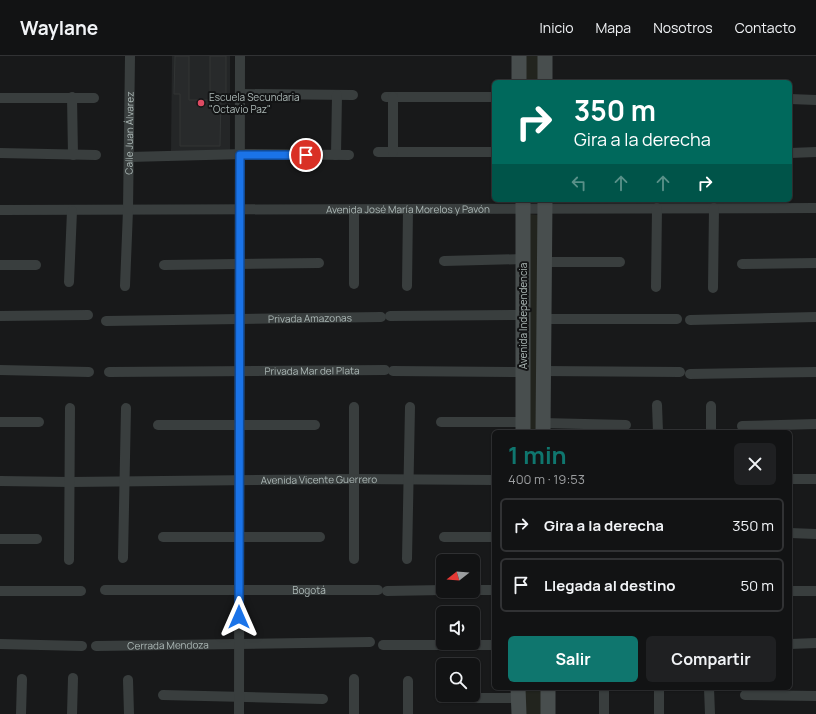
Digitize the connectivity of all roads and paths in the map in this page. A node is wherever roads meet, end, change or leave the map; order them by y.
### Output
1 (130, 56) edge
2 (240, 56) edge
3 (519, 56) edge
4 (545, 56) edge
5 (519, 80) edge
6 (545, 80) edge
7 (240, 94) junction
8 (337, 95) junction
9 (352, 95) dead end
10 (72, 97) junction
11 (492, 97) edge
12 (0, 98) edge
13 (94, 98) dead end
14 (792, 99) edge
15 (816, 100) edge
16 (378, 152) dead end
17 (393, 152) junction
18 (492, 152) edge
19 (816, 152) edge
20 (0, 153) edge
21 (792, 153) edge
22 (73, 155) junction
23 (96, 155) dead end
24 (240, 155) junction
25 (336, 155) junction
26 (349, 155) dead end
27 (128, 157) junction
28 (523, 205) edge
29 (545, 205) edge
30 (657, 208) junction
31 (714, 208) junction
32 (816, 208) edge
33 (0, 210) edge
34 (128, 210) junction
35 (240, 210) junction
36 (354, 210) junction
37 (408, 210) junction
38 (72, 211) junction
39 (523, 259) junction
40 (444, 261) dead end
41 (544, 262) junction
42 (620, 262) dead end
43 (319, 263) dead end
44 (816, 263) edge
45 (240, 264) junction
46 (742, 264) dead end
47 (0, 265) edge
48 (36, 265) dead end
49 (164, 266) dead end
50 (69, 282) dead end
51 (354, 284) dead end
52 (125, 286) dead end
53 (407, 286) dead end
54 (656, 287) dead end
55 (713, 288) dead end
56 (88, 315) dead end
57 (523, 315) junction
58 (0, 316) edge
59 (816, 317) edge
60 (240, 319) junction
61 (544, 319) junction
62 (677, 319) dead end
63 (690, 320) dead end
64 (106, 321) dead end
65 (0, 370) edge
66 (240, 371) junction
67 (543, 371) junction
68 (89, 372) dead end
69 (109, 372) dead end
70 (523, 372) junction
71 (816, 372) edge
72 (657, 405) dead end
73 (711, 406) dead end
74 (354, 407) dead end
75 (70, 408) dead end
76 (126, 408) dead end
77 (410, 408) dead end
78 (0, 422) edge
79 (39, 422) dead end
80 (441, 422) dead end
81 (816, 424) edge
82 (158, 425) dead end
83 (240, 425) junction
84 (315, 425) dead end
85 (626, 425) dead end
86 (742, 426) dead end
87 (523, 427) edge
88 (543, 428) edge
89 (658, 430) edge
90 (711, 430) edge
91 (240, 479) junction
92 (355, 479) junction
93 (792, 479) edge
94 (816, 479) edge
95 (409, 480) junction
96 (492, 480) edge
97 (0, 481) edge
98 (125, 481) junction
99 (70, 482) junction
100 (792, 533) edge
101 (816, 534) edge
102 (163, 537) dead end
103 (239, 537) junction
104 (320, 537) dead end
105 (444, 537) dead end
106 (492, 537) edge
107 (0, 539) edge
108 (37, 539) dead end
109 (123, 558) dead end
110 (354, 559) dead end
111 (407, 559) dead end
112 (69, 560) dead end
113 (105, 590) dead end
114 (239, 590) junction
115 (436, 590) edge
116 (480, 590) edge
117 (492, 590) edge
118 (0, 591) edge
119 (81, 591) dead end
120 (792, 591) edge
121 (816, 591) edge
122 (370, 642) dead end
123 (0, 644) edge
124 (239, 644) junction
125 (792, 644) edge
126 (816, 644) edge
127 (383, 645) dead end
128 (492, 645) edge
129 (82, 646) dead end
130 (96, 646) dead end
131 (22, 678) dead end
132 (73, 678) dead end
133 (354, 679) dead end
134 (128, 680) dead end
135 (408, 681) dead end
136 (548, 690) edge
137 (604, 690) edge
138 (659, 690) edge
139 (709, 690) edge
140 (518, 693) edge
141 (163, 695) dead end
142 (480, 695) edge
143 (745, 695) dead end
144 (816, 696) edge
145 (239, 697) junction
146 (323, 698) dead end
147 (21, 714) edge
148 (72, 714) edge
149 (129, 714) edge
150 (239, 714) edge
151 (354, 714) edge
152 (408, 714) edge
153 (519, 714) edge
154 (548, 714) edge
155 (604, 714) edge
156 (659, 714) edge
157 (710, 714) edge

1 - 27 street, Calle Juan Álvarez
2 - 7 street
3 - 5 main road
4 - 6 main road
7 - 8 street
7 - 24 street
8 - 9 street
8 - 25 street
10 - 12 street
10 - 13 street
10 - 22 street
11 - 17 street
14 - 15 street
16 - 17 street
17 - 18 street
19 - 21 street
20 - 22 street
22 - 23 street
24 - 25 street
24 - 27 street
24 - 35 street
25 - 26 street
27 - 34 street, Calle Juan Álvarez
28 - 29 street, Avenida José María Morelos y Pavón
28 - 37 street, Avenida José María Morelos y Pavón
28 - 39 main road, Avenida Independencia
29 - 30 street, Avenida José María Morelos y Pavón
29 - 41 main road, Avenida Independencia
30 - 31 street, Avenida José María Morelos y Pavón
30 - 54 street
31 - 32 street, Avenida José María Morelos y Pavón
31 - 55 street
33 - 38 street, Avenida José María Morelos y Pavón
34 - 35 street, Avenida José María Morelos y Pavón
34 - 38 street, Avenida José María Morelos y Pavón
34 - 52 street, Calle Juan Álvarez
35 - 36 street, Avenida José María Morelos y Pavón
35 - 45 street
36 - 37 street, Avenida José María Morelos y Pavón
36 - 51 street
37 - 53 street
38 - 50 street
39 - 40 street
39 - 57 main road, Avenida Independencia
41 - 42 street
41 - 61 main road, Avenida Independencia
43 - 45 street
44 - 46 street
45 - 49 street
45 - 60 street
47 - 48 street
56 - 58 street
57 - 60 street, Privada Amazonas
57 - 70 main road, Avenida Independencia
59 - 63 street
60 - 64 street, Privada Amazonas
60 - 66 street
61 - 62 street
61 - 67 main road, Avenida Independencia
65 - 68 street
66 - 69 street, Privada Mar del Plata
66 - 70 street, Privada Mar del Plata
66 - 83 street
67 - 71 street
67 - 88 main road, Avenida Independencia
70 - 87 main road, Avenida Independencia
72 - 89 street
73 - 90 street
74 - 92 street
75 - 99 street
76 - 98 street
77 - 95 street
78 - 79 street
80 - 87 street
81 - 86 street
82 - 83 street
83 - 84 street
83 - 91 street
85 - 88 street
91 - 92 street, Avenida Vicente Guerrero
91 - 98 street, Avenida Vicente Guerrero
91 - 103 street
92 - 95 street, Avenida Vicente Guerrero
92 - 110 street
93 - 94 street
95 - 96 street, Avenida Vicente Guerrero
95 - 111 street
97 - 99 street, Avenida Vicente Guerrero
98 - 99 street, Avenida Vicente Guerrero
98 - 109 street
99 - 112 street
100 - 101 street
102 - 103 street
103 - 104 street
103 - 114 street
105 - 106 street
107 - 108 street
113 - 114 street, Bogotá
114 - 115 street, Bogotá
114 - 124 street
116 - 117 street
118 - 119 street
120 - 121 street
122 - 124 street, Cerrada Mendoza
123 - 129 street
124 - 130 street, Cerrada Mendoza
124 - 145 street
125 - 126 street
127 - 128 street
131 - 147 street
132 - 148 street
133 - 151 street
134 - 149 street
135 - 152 street
136 - 154 main road
137 - 155 street
138 - 156 street
139 - 157 street
140 - 142 street
140 - 153 main road
141 - 145 street
143 - 144 street
145 - 146 street
145 - 150 street

